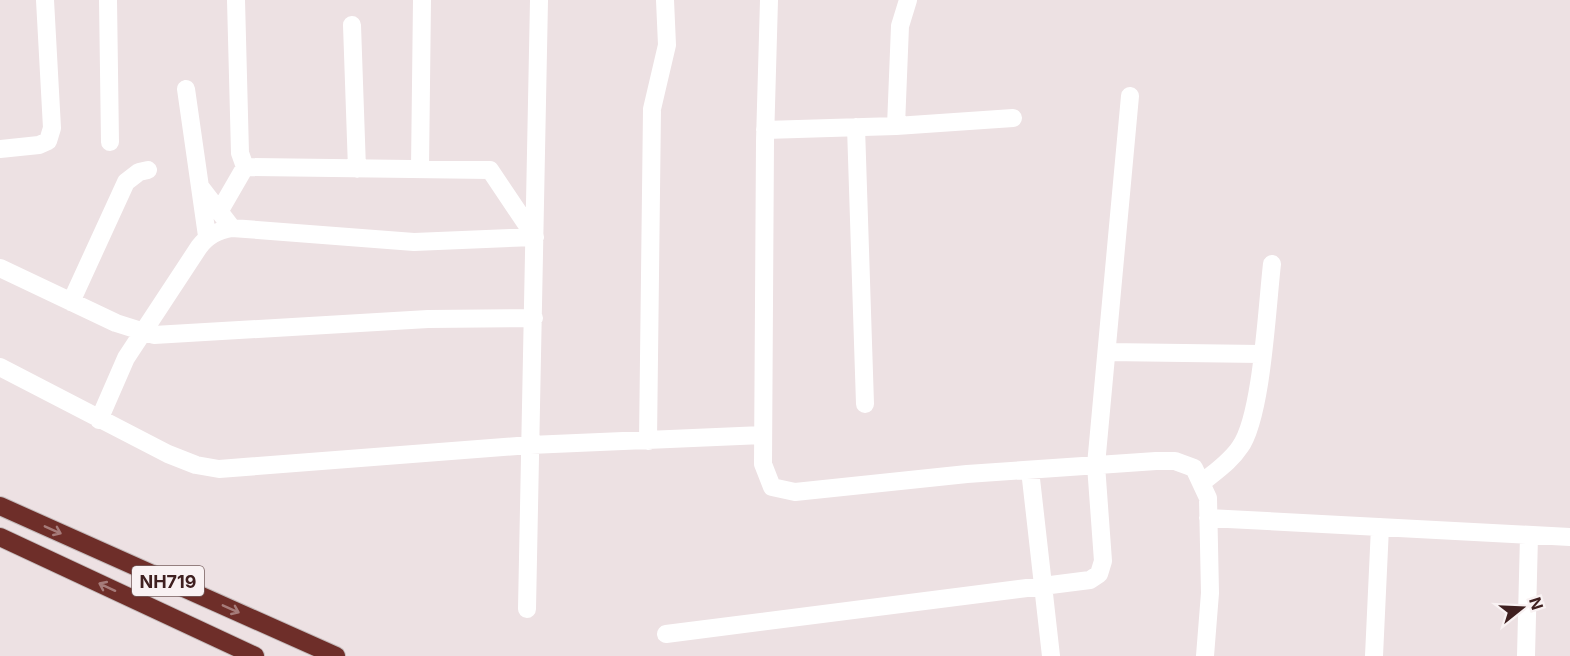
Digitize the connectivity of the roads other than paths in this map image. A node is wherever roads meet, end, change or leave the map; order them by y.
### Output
1 (45, 0) edge
2 (108, 0) edge
3 (237, 0) edge
4 (422, 0) edge
5 (539, 0) edge
6 (666, 0) edge
7 (770, 0) edge
8 (908, 0) edge
9 (352, 25) dead end
10 (186, 89) dead end
11 (1130, 96) dead end
12 (1013, 118) dead end
13 (896, 126) junction
14 (856, 127) junction
15 (765, 130) junction
16 (110, 142) dead end
17 (0, 149) edge
18 (245, 167) junction
19 (420, 168) junction
20 (357, 169) junction
21 (148, 170) dead end
22 (199, 185) junction
23 (219, 212) junction
24 (232, 228) junction
25 (207, 236) junction
26 (535, 237) junction
27 (1272, 264) dead end
28 (0, 268) edge
29 (71, 302) junction
30 (534, 318) junction
31 (145, 333) junction
32 (1107, 352) junction
33 (1261, 354) junction
34 (0, 367) edge
35 (865, 404) dead end
36 (99, 420) junction
37 (763, 435) junction
38 (648, 441) junction
39 (530, 446) junction
40 (1096, 465) junction
41 (1030, 470) junction
42 (1203, 482) junction
43 (0, 506) edge
44 (1208, 518) junction
45 (1380, 528) junction
46 (1529, 536) junction
47 (0, 537) edge
48 (1570, 537) edge
49 (1043, 585) junction
50 (527, 609) dead end
51 (666, 634) dead end
52 (255, 656) edge
53 (336, 656) edge
54 (1051, 656) edge
55 (1204, 656) edge
56 (1374, 656) edge
57 (1526, 656) edge

1 - 17 street
2 - 16 street
3 - 18 street
4 - 19 street
5 - 26 street
6 - 38 street
7 - 15 street
8 - 13 street
9 - 20 street
10 - 22 street
11 - 32 street
12 - 13 street
13 - 14 street
14 - 15 street
14 - 35 street
15 - 37 street
18 - 20 street
18 - 23 street
19 - 20 street
19 - 26 street
21 - 29 street
22 - 23 street
22 - 25 street
23 - 24 street
24 - 25 street
24 - 26 street
25 - 31 street
26 - 30 street
27 - 33 street
28 - 29 street
29 - 31 street
30 - 31 street
30 - 39 street
31 - 36 street
32 - 33 street
32 - 40 street
33 - 42 street
34 - 36 street
36 - 39 street
37 - 38 street
37 - 41 street
38 - 39 street
39 - 50 street
40 - 41 street
40 - 42 street
40 - 49 street
41 - 49 street
42 - 44 street
43 -> 53 highway, NH719
44 - 45 street
44 - 55 street
45 - 46 street
45 - 56 street
46 - 48 street
46 - 57 street
52 -> 47 highway, NH719
49 - 51 street
49 - 54 street

